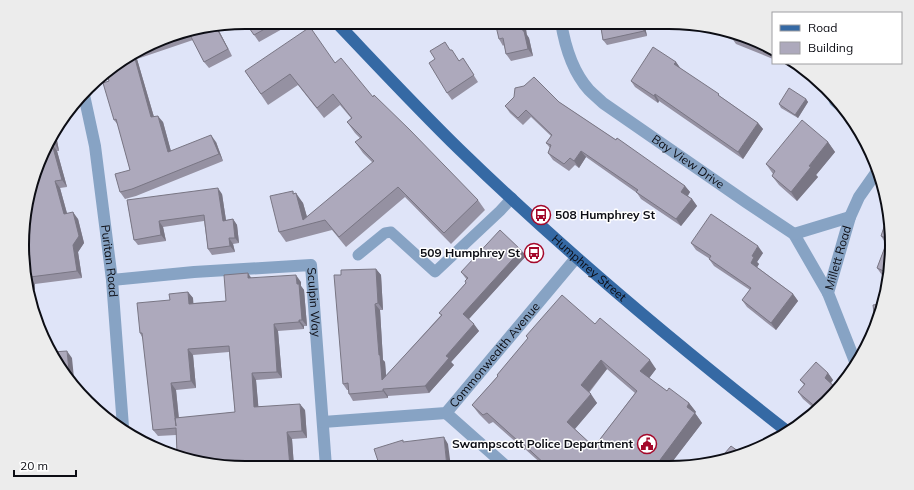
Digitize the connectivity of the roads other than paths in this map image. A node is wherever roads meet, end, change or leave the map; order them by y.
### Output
1 (343, 29) edge
2 (562, 29) edge
3 (85, 100) edge
4 (874, 176) edge
5 (512, 198) junction
6 (850, 218) junction
7 (794, 234) junction
8 (358, 255) dead end
9 (576, 258) junction
10 (112, 280) junction
11 (828, 293) junction
12 (853, 357) edge
13 (446, 413) junction
14 (323, 422) junction
15 (124, 424) edge
16 (783, 428) edge
17 (326, 461) edge
18 (500, 461) edge

1 - 5 main road, Humphrey Street
2 - 7 street, Bay View Drive
3 - 10 street, Puritan Road
4 - 6 street, Millett Road
5 - 8 lane
5 - 9 main road, Humphrey Street
6 - 7 street, Millett Road
6 - 11 street, Millett Road
7 - 11 street, Bay View Drive
9 - 13 street, Commonwealth Avenue
9 - 16 main road, Humphrey Street
10 - 14 street, Sculpin Way
10 - 15 street, Puritan Road
11 - 12 street, Millett Road
13 - 14 street, Commonwealth Avenue
13 - 18 street
14 - 17 street, Sculpin Way

